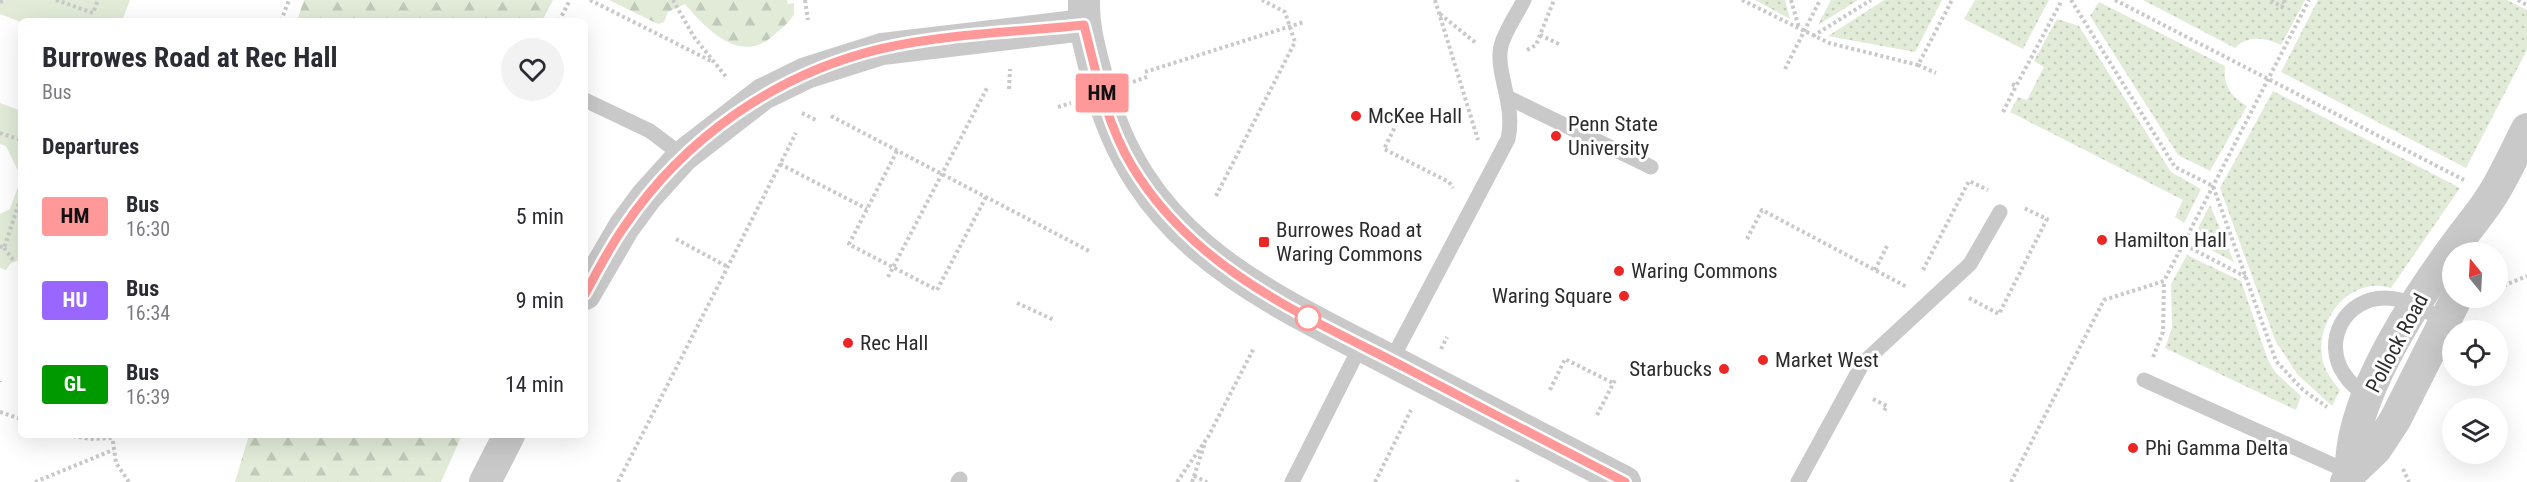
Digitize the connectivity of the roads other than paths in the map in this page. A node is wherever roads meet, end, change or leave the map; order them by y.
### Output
1 (1524, 0) edge
2 (1084, 12) edge
3 (1509, 98) junction
4 (588, 101) edge
5 (2527, 129) edge
6 (683, 156) junction
7 (1651, 167) dead end
8 (2492, 195) junction
9 (2000, 212) dead end
10 (2477, 242) edge
11 (588, 289) edge
12 (2414, 305) junction
13 (2451, 309) edge
14 (1361, 345) junction
15 (1391, 361) junction
16 (2144, 380) road end
17 (2368, 397) junction
18 (507, 438) edge
19 (2348, 477) edge
20 (485, 482) edge
21 (1292, 482) edge
22 (1625, 482) edge
23 (1798, 482) edge

1 - 3 lane
2 - 6 street
2 - 14 street
3 - 7 lane
3 - 15 lane
4 - 6 lane
5 - 8 street, Pollock Road
6 - 11 street
8 - 10 street, Pollock Road
8 - 12 street, Pollock Road
9 - 23 lane
12 - 13 lane
12 - 17 street, Pollock Road
12 - 17 lane
13 - 19 street, Pollock Road
14 - 15 street
14 - 21 lane
15 - 22 street
16 - 19 lane
17 - 19 street, Pollock Road
18 - 20 street

